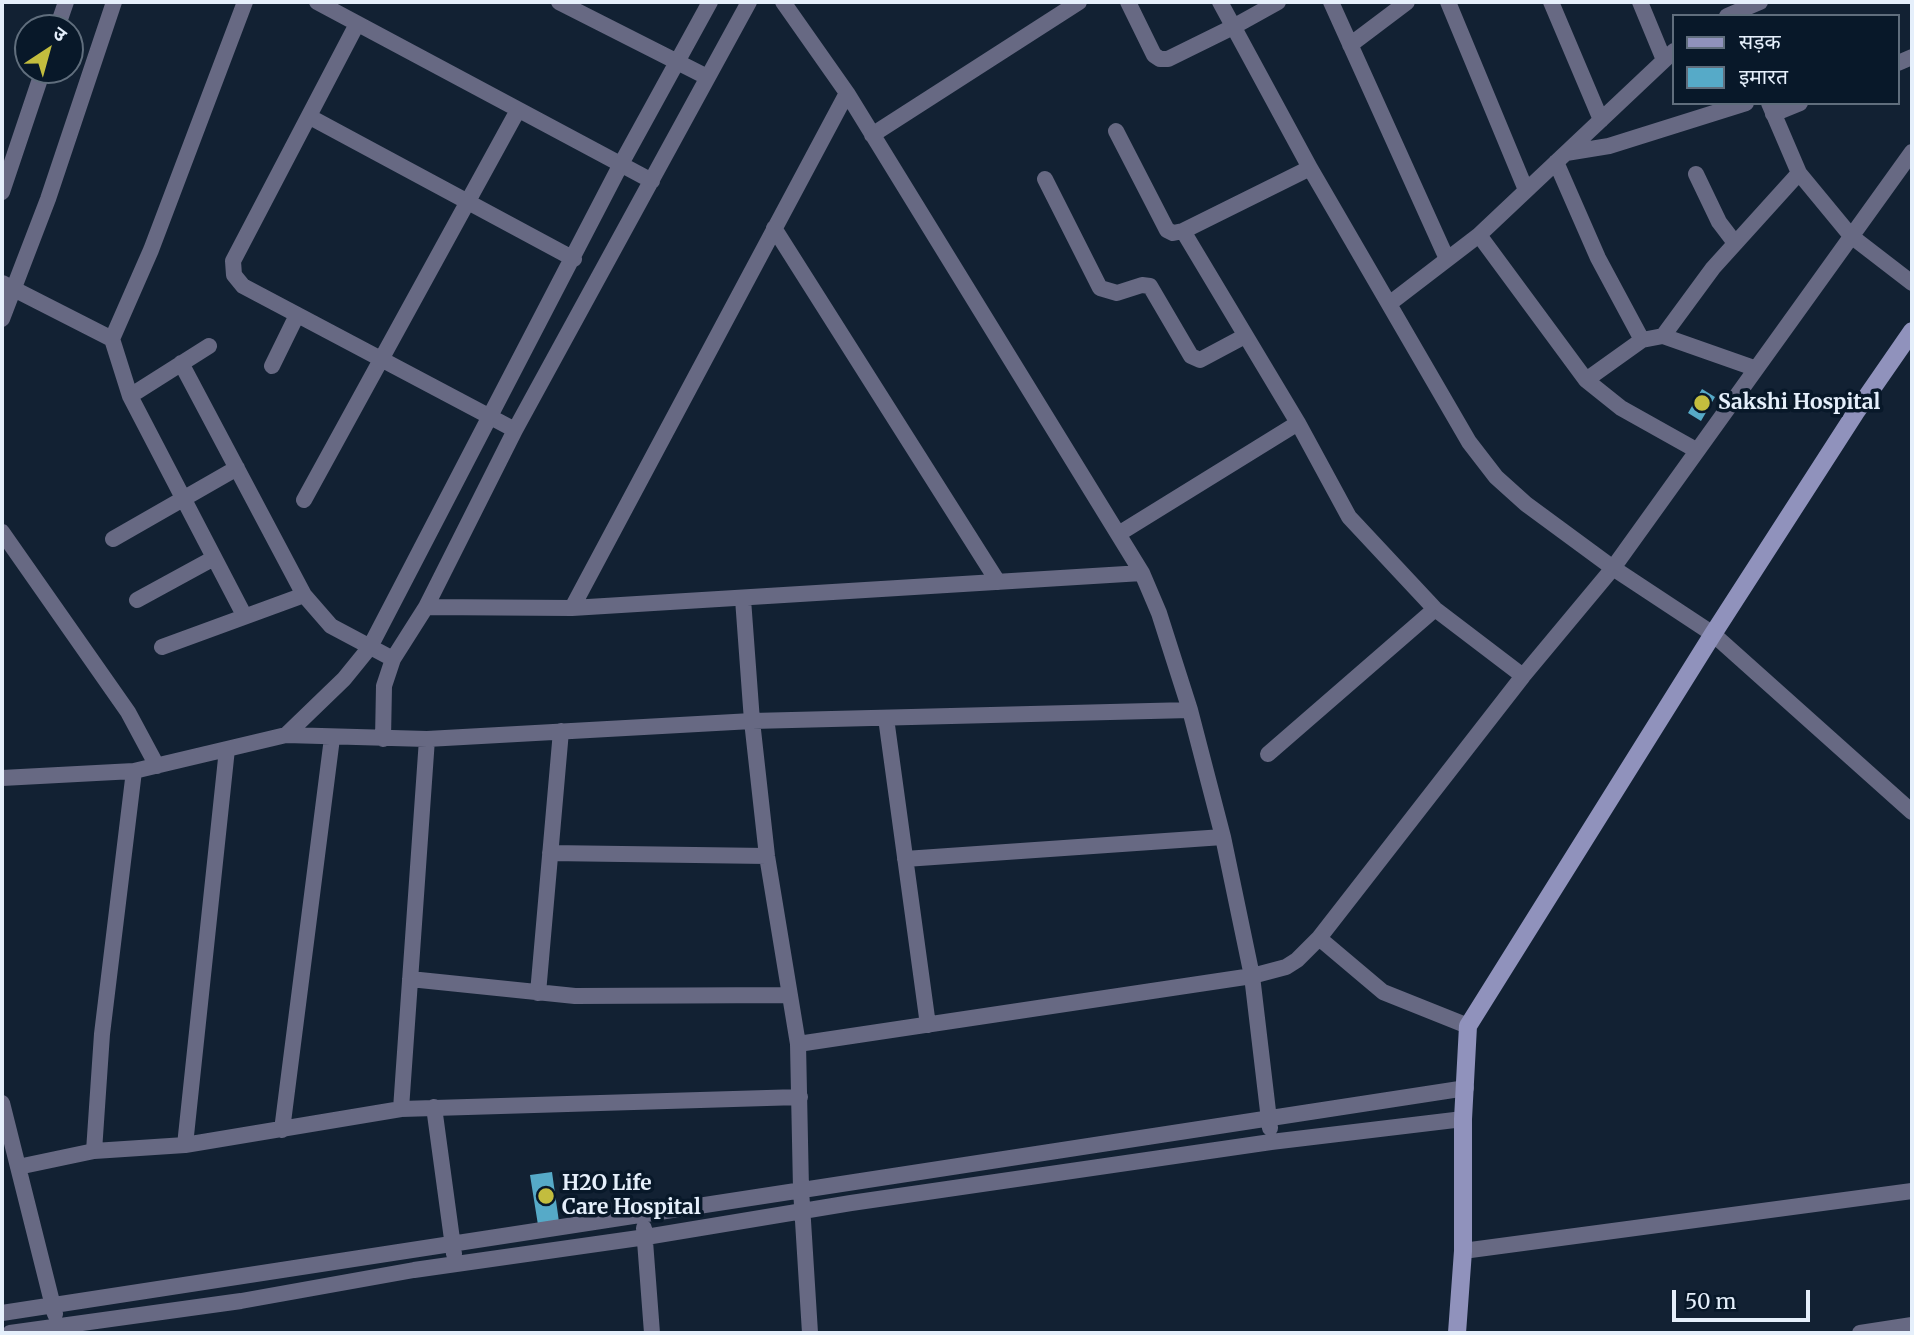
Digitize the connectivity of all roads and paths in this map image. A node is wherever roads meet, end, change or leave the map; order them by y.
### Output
1 (114, 2) edge
2 (245, 2) edge
3 (317, 2) edge
4 (710, 2) edge
5 (749, 2) edge
6 (783, 2) edge
7 (1079, 2) edge
8 (1128, 2) edge
9 (1220, 2) edge
10 (1278, 2) edge
11 (1331, 2) edge
12 (1407, 2) edge
13 (1448, 2) edge
14 (1551, 2) edge
15 (1640, 2) edge
16 (1760, 2) edge
17 (568, 4) edge
18 (1733, 11) edge
19 (357, 24) junction
20 (1233, 27) junction
21 (1350, 45) junction
22 (1669, 56) edge
23 (676, 64) junction
24 (707, 77) junction
25 (38, 84) edge
26 (847, 93) junction
27 (1740, 105) edge
28 (1790, 105) edge
29 (1771, 109) edge
30 (518, 110) junction
31 (310, 117) junction
32 (1601, 120) junction
33 (1116, 131) dead end
34 (872, 135) junction
35 (1912, 152) edge
36 (1561, 158) junction
37 (621, 164) junction
38 (1310, 168) junction
39 (1799, 173) junction
40 (1696, 174) dead end
41 (1045, 179) dead end
42 (652, 181) junction
43 (1527, 190) junction
44 (2, 192) edge
45 (467, 202) junction
46 (774, 228) junction
47 (1184, 231) junction
48 (1479, 235) junction
49 (1851, 236) junction
50 (1735, 243) junction
51 (1447, 259) junction
52 (574, 260) junction
53 (1912, 283) edge
54 (8, 285) edge
55 (1389, 304) junction
56 (297, 314) junction
57 (2, 319) edge
58 (1912, 331) edge
59 (1245, 336) junction
60 (1663, 336) junction
61 (112, 339) junction
62 (1642, 340) junction
63 (209, 346) dead end
64 (381, 362) junction
65 (181, 363) junction
66 (272, 366) dead end
67 (1754, 368) junction
68 (1586, 380) junction
69 (130, 396) junction
70 (489, 417) junction
71 (1298, 423) junction
72 (515, 430) junction
73 (1696, 450) junction
74 (237, 468) junction
75 (183, 498) junction
76 (304, 500) dead end
77 (2, 532) edge
78 (1120, 533) junction
79 (113, 539) dead end
80 (214, 558) junction
81 (1613, 568) junction
82 (1142, 573) junction
83 (998, 582) junction
84 (304, 595) junction
85 (743, 599) junction
86 (137, 600) dead end
87 (426, 607) junction
88 (572, 608) junction
89 (1435, 609) junction
90 (243, 615) junction
91 (1713, 634) junction
92 (162, 647) dead end
93 (370, 647) junction
94 (393, 659) junction
95 (1523, 676) junction
96 (1190, 710) junction
97 (886, 718) junction
98 (752, 721) junction
99 (561, 731) junction
100 (286, 735) junction
101 (332, 738) junction
102 (427, 739) junction
103 (383, 740) junction
104 (227, 749) junction
105 (1268, 754) dead end
106 (157, 766) junction
107 (134, 771) junction
108 (2, 778) edge
109 (1912, 812) edge
110 (1223, 837) junction
111 (551, 853) junction
112 (767, 856) junction
113 (905, 859) junction
114 (1319, 939) junction
115 (1252, 976) junction
116 (410, 979) junction
117 (538, 993) junction
118 (790, 995) junction
119 (928, 1025) junction
120 (1468, 1026) junction
121 (798, 1044) junction
122 (1466, 1088) junction
123 (800, 1097) junction
124 (2, 1103) edge
125 (434, 1107) junction
126 (401, 1109) junction
127 (1269, 1118) junction
128 (1463, 1119) junction
129 (282, 1130) junction
130 (1272, 1142) junction
131 (185, 1145) junction
132 (94, 1151) junction
133 (19, 1167) junction
134 (801, 1189) junction
135 (1912, 1191) edge
136 (804, 1210) junction
137 (643, 1215) junction
138 (646, 1237) junction
139 (453, 1245) junction
140 (1463, 1251) junction
141 (455, 1264) junction
142 (53, 1306) junction
143 (2, 1313) edge
144 (1912, 1325) edge
145 (58, 1326) junction
146 (10, 1333) edge
147 (652, 1333) edge
148 (810, 1333) edge
149 (1457, 1333) edge
150 (1860, 1333) edge

1 - 54 street
2 - 61 street
3 - 19 street
4 - 23 street
5 - 24 street
6 - 26 street
7 - 34 street
8 - 20 street
9 - 20 street
10 - 20 street
11 - 21 street
12 - 21 street
13 - 43 street
14 - 32 street
15 - 22 street
16 - 18 street
17 - 23 street
19 - 30 street
19 - 31 street
20 - 38 street
21 - 51 street
22 - 32 street
23 - 24 street
23 - 37 street
24 - 42 street
25 - 44 street
26 - 34 street
26 - 46 street
27 - 36 street
28 - 29 street
29 - 39 street
30 - 37 street
30 - 45 street
31 - 45 street
31 - 56 street
32 - 36 street
33 - 47 street
34 - 78 street
35 - 49 street
36 - 43 street
36 - 62 street
37 - 42 street
37 - 52 street
38 - 47 street
38 - 55 street
39 - 49 street
39 - 50 street
40 - 50 street
41 - 59 street
42 - 72 street
43 - 48 street
45 - 52 street
45 - 64 street
46 - 83 street
46 - 88 street
47 - 59 street
48 - 51 street
48 - 68 street
49 - 53 street
49 - 67 street
50 - 60 street
51 - 55 street
52 - 70 street
54 - 57 street
54 - 61 street
55 - 81 street
56 - 64 street
56 - 66 street
58 - 91 street
59 - 71 street
60 - 62 street
60 - 67 street
61 - 69 street
62 - 68 street
63 - 65 street
64 - 70 street
64 - 76 street
65 - 69 street
65 - 74 street
67 - 73 street
68 - 73 street
69 - 75 street
70 - 72 street
70 - 93 street
71 - 78 street
71 - 89 street
72 - 87 street
73 - 81 street
74 - 75 street
74 - 84 street
75 - 79 street
75 - 80 street
77 - 106 street
78 - 82 street
80 - 86 street
80 - 90 street
81 - 91 street
81 - 95 street
82 - 83 street
82 - 96 street
83 - 85 street
84 - 90 street
84 - 93 street
85 - 88 street
85 - 98 street
87 - 88 street
87 - 94 street
89 - 95 street
89 - 105 street
90 - 92 street
91 - 109 street
91 - 120 street
93 - 94 street
93 - 100 street
94 - 103 street
95 - 114 street
96 - 97 street
96 - 110 street
97 - 98 street
97 - 113 street
98 - 99 street
98 - 112 street
99 - 102 street
99 - 111 street
100 - 101 street
100 - 104 street
101 - 103 street
101 - 129 street
102 - 103 street
102 - 116 street
104 - 106 street
104 - 131 street
106 - 107 street
107 - 108 street
107 - 132 street
110 - 113 street
110 - 115 street
111 - 112 street
111 - 117 street
112 - 118 street
113 - 119 street
114 - 115 street
114 - 120 street
115 - 119 street
115 - 127 street
116 - 117 street
116 - 126 street
117 - 118 street
118 - 121 street
119 - 121 street
120 - 122 street
121 - 123 street
122 - 127 street
122 - 128 street
123 - 125 street
123 - 134 street
124 - 133 street
125 - 126 street
125 - 139 street
126 - 129 street
127 - 130 street
127 - 134 street
128 - 130 street
128 - 140 street
129 - 131 street
130 - 136 street
131 - 132 street
132 - 133 street
133 - 142 street
134 - 136 street
134 - 137 street
135 - 140 street
136 - 138 street
136 - 148 street
137 - 138 street
137 - 139 street
138 - 141 street
138 - 147 street
139 - 141 street
139 - 142 street
140 - 149 street
141 - 145 street
142 - 143 street
142 - 145 street
144 - 150 street
145 - 146 street

